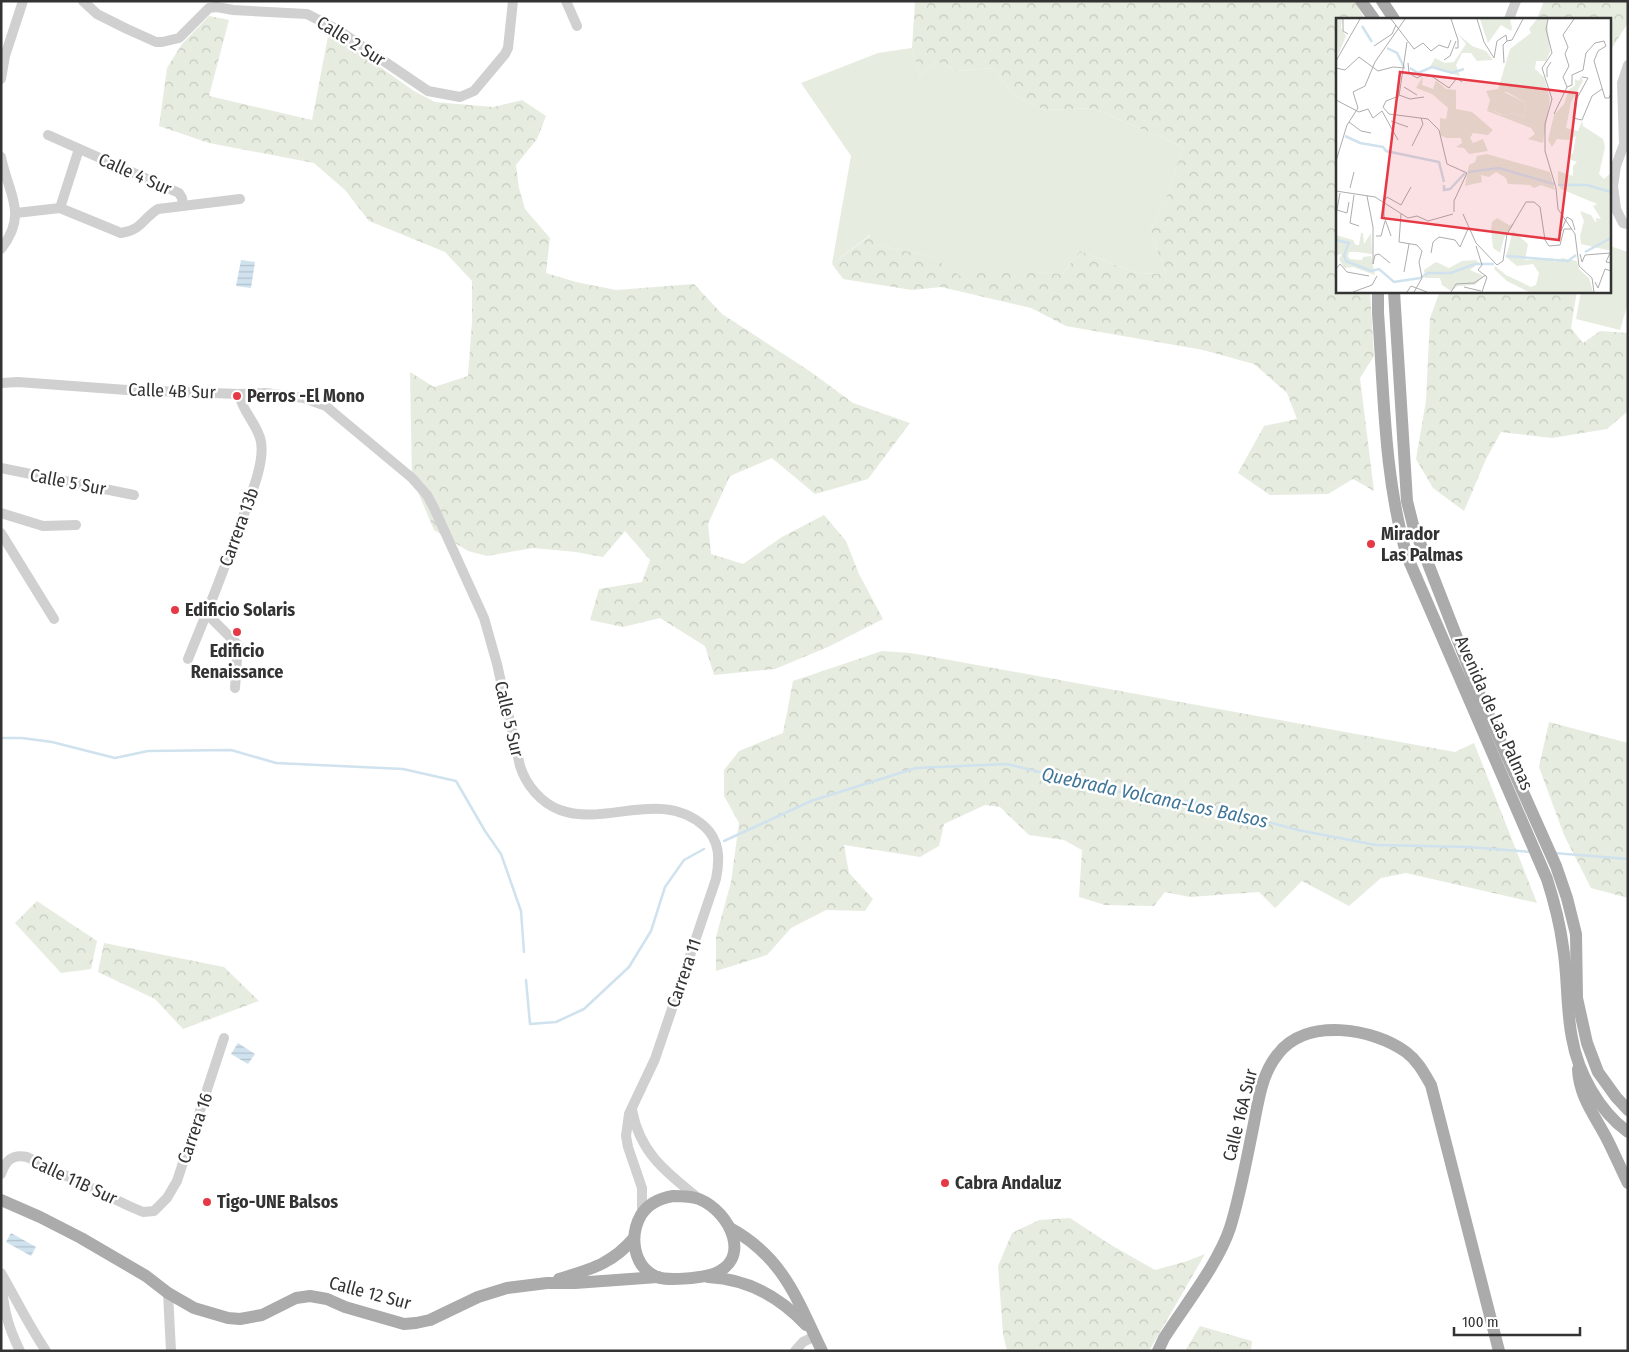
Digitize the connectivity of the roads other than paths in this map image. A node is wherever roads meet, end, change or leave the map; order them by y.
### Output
1 (23, 1) edge
2 (82, 1) edge
3 (513, 1) edge
4 (566, 1) edge
5 (1361, 1) edge
6 (1382, 1) edge
7 (1516, 1) edge
8 (1373, 18) edge
9 (1393, 18) edge
10 (1509, 18) edge
11 (577, 26) dead end
12 (1628, 65) edge
13 (1, 79) edge
14 (48, 135) dead end
15 (79, 149) junction
16 (1, 157) edge
17 (240, 199) dead end
18 (182, 206) junction
19 (60, 208) junction
20 (16, 213) junction
21 (1628, 224) edge
22 (1, 249) edge
23 (1378, 292) edge
24 (1394, 292) edge
25 (1, 383) edge
26 (238, 394) junction
27 (1, 468) edge
28 (407, 473) joint
29 (134, 496) dead end
30 (1, 513) edge
31 (76, 525) dead end
32 (1, 533) edge
33 (206, 613) junction
34 (54, 619) dead end
35 (188, 660) dead end
36 (236, 688) dead end
37 (1533, 829) junction
38 (711, 834) joint
39 (224, 1038) dead end
40 (1577, 1057) junction
41 (631, 1109) junction
42 (1628, 1110) edge
43 (1628, 1132) edge
44 (1, 1174) edge
45 (1628, 1183) edge
46 (699, 1199) junction
47 (1, 1200) edge
48 (154, 1211) joint
49 (642, 1214) junction
50 (730, 1228) junction
51 (634, 1238) junction
52 (1, 1273) edge
53 (658, 1277) junction
54 (703, 1277) junction
55 (547, 1283) junction
56 (168, 1293) junction
57 (813, 1333) junction
58 (20, 1351) edge
59 (46, 1351) edge
60 (171, 1351) edge
61 (795, 1351) edge
62 (822, 1351) edge
63 (1158, 1351) edge
64 (1499, 1351) edge

1 - 13 street
2 - 3 street, Calle 2 Sur
4 - 11 street
5 - 8 main road
6 - 9 main road
7 - 10 street
12 - 21 street
14 - 15 street, Calle 4 Sur
15 - 18 street, Calle 4 Sur
15 - 19 street, Calle 4 Sur
16 - 20 street
17 - 18 street, Calle 4 Sur
18 - 19 street, Calle 4 Sur
19 - 20 street, Calle 4 Sur
20 - 22 street
23 - 37 main road, Avenida de Las Palmas
24 - 37 main road, Avenida de Las Palmas
25 - 26 street, Calle 4B Sur
26 - 28 street, Calle 4B Sur
26 - 33 street, Carrera 13b
27 - 29 street, Calle 5 Sur
28 - 38 street, Calle 5 Sur
30 - 31 street
32 - 34 street
33 - 35 street, Carrera 13b
33 - 36 street
37 - 40 main road, Avenida de Las Palmas
37 - 42 main road, Avenida de Las Palmas
38 - 41 street, Carrera 11
39 - 48 street, Carrera 16
40 - 43 main road, Avenida de Las Palmas
40 - 45 main road
41 - 46 street
41 - 49 street, Carrera 11
44 - 48 street, Calle 11B Sur
46 - 49 main road
46 - 50 main road
47 - 56 main road, Calle 12 Sur
49 - 51 main road
50 - 54 main road
50 - 57 main road
51 - 53 main road
51 - 55 main road, Calle 12 Sur
52 - 58 street
52 - 59 street
53 - 54 main road
53 - 55 main road, Calle 12 Sur
54 - 57 main road
55 - 56 main road, Calle 12 Sur
56 - 60 street
57 - 61 street
57 - 62 main road
63 - 64 main road, Calle 16A Sur

